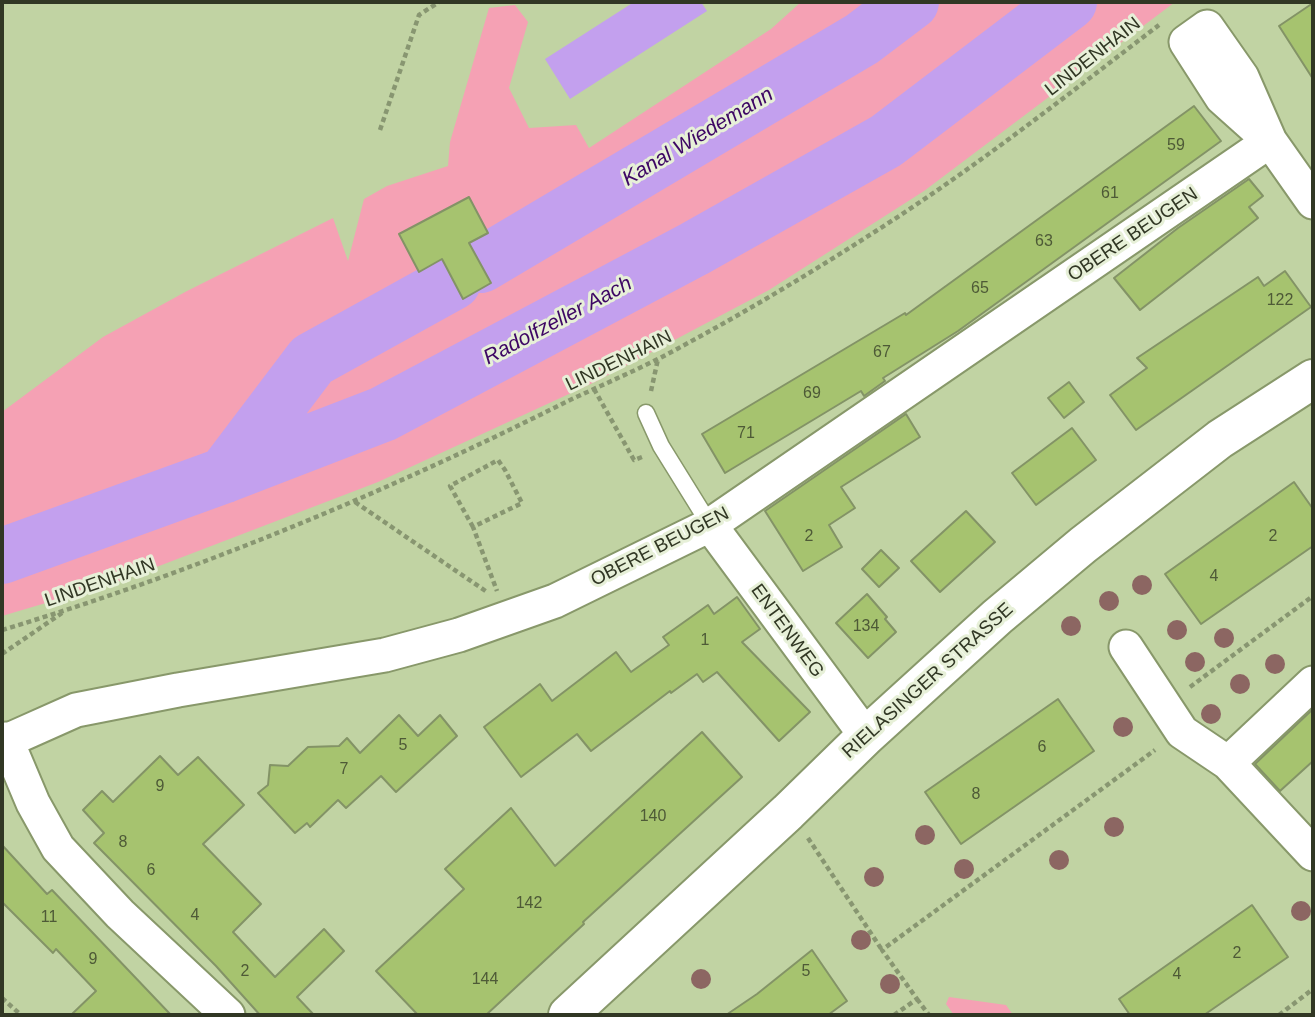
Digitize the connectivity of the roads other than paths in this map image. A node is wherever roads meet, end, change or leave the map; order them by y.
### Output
1 (1313, 202) edge
2 (1313, 379) edge
3 (646, 412) road end
4 (710, 525) junction
5 (1126, 647) dead end
6 (1313, 683) edge
7 (866, 736) junction
8 (4, 741) edge
9 (1228, 764) junction
10 (1313, 854) edge
11 (228, 1015) edge
12 (568, 1015) edge

1 - 4 street, OBERE BEUGEN
2 - 7 main road, RIELASINGER STRASSE
3 - 4 lane
4 - 7 street, ENTENWEG
4 - 8 street, OBERE BEUGEN
5 - 9 street
6 - 9 street
7 - 12 main road, RIELASINGER STRASSE
8 - 11 street
9 - 10 street

